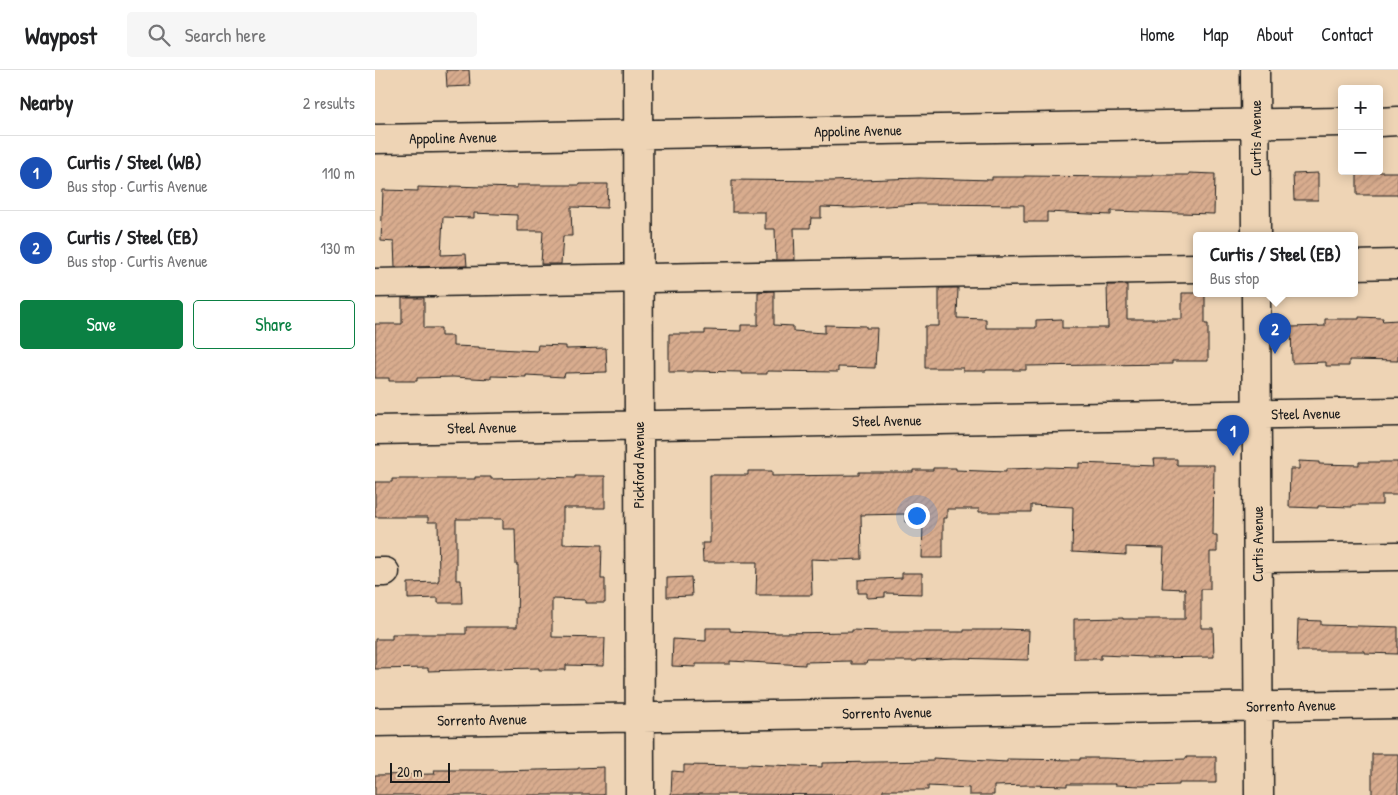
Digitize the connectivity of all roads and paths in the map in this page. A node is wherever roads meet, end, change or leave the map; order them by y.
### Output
1 (638, 70) edge
2 (1255, 70) edge
3 (1398, 121) edge
4 (1338, 122) edge
5 (1383, 122) edge
6 (1255, 124) junction
7 (638, 135) junction
8 (375, 139) edge
9 (1256, 232) edge
10 (1398, 264) edge
11 (1358, 265) edge
12 (1193, 268) edge
13 (638, 278) junction
14 (375, 283) edge
15 (1257, 297) edge
16 (1398, 412) edge
17 (1257, 415) junction
18 (639, 426) junction
19 (375, 430) edge
20 (1398, 556) edge
21 (1258, 558) junction
22 (1398, 704) edge
23 (1259, 706) junction
24 (640, 718) junction
25 (375, 722) edge
26 (640, 795) edge
27 (1259, 795) edge

1 - 7 street, Pickford Avenue
2 - 6 street, Curtis Avenue
3 - 5 street
4 - 6 street, Appoline Avenue
6 - 7 street, Appoline Avenue
6 - 9 street, Curtis Avenue
7 - 8 street, Appoline Avenue
7 - 13 street, Pickford Avenue
10 - 11 street
12 - 13 street
13 - 14 street
13 - 18 street, Pickford Avenue
15 - 17 street, Curtis Avenue
16 - 17 street, Steel Avenue
17 - 18 street, Steel Avenue
17 - 21 street, Curtis Avenue
18 - 19 street, Steel Avenue
18 - 24 street, Pickford Avenue
20 - 21 street
21 - 23 street, Curtis Avenue
22 - 23 street, Sorrento Avenue
23 - 24 street, Sorrento Avenue
23 - 27 street, Curtis Avenue
24 - 25 street, Sorrento Avenue
24 - 26 street, Pickford Avenue

